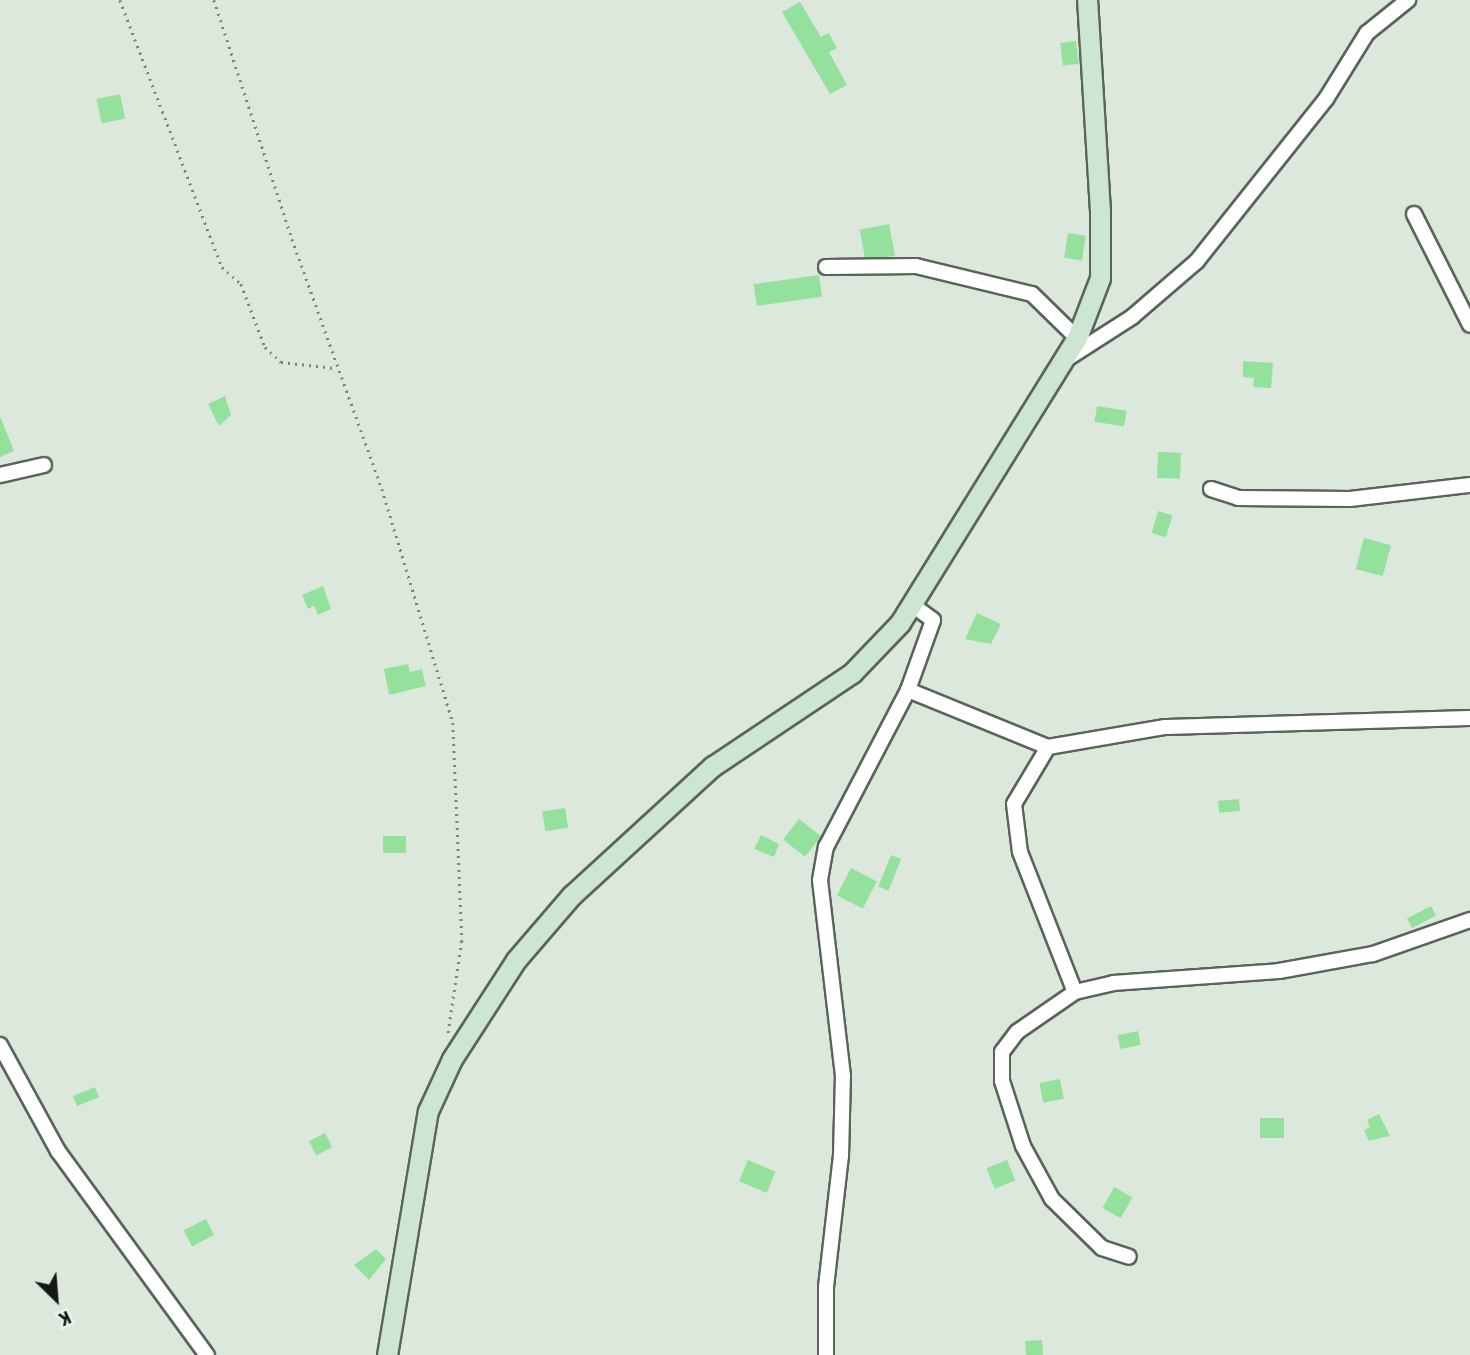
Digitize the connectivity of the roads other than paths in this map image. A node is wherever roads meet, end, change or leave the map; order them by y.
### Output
1 (1087, 0) edge
2 (1408, 0) edge
3 (1414, 214) dead end
4 (826, 267) dead end
5 (1470, 326) edge
6 (1077, 338) junction
7 (1065, 360) junction
8 (44, 465) dead end
9 (0, 475) edge
10 (1470, 485) edge
11 (1211, 489) dead end
12 (912, 605) junction
13 (908, 690) junction
14 (1470, 718) edge
15 (1048, 747) junction
16 (1470, 920) edge
17 (1075, 992) junction
18 (0, 1045) edge
19 (1129, 1257) dead end
20 (207, 1355) edge
21 (387, 1355) edge
22 (826, 1355) edge

1 - 6 street
2 - 7 street
3 - 5 street
4 - 6 street
6 - 7 street
7 - 12 street
8 - 9 street
10 - 11 street
12 - 13 street
12 - 21 street
13 - 15 street
13 - 22 street
14 - 15 street
15 - 17 street
16 - 17 street
17 - 19 street
18 - 20 street

